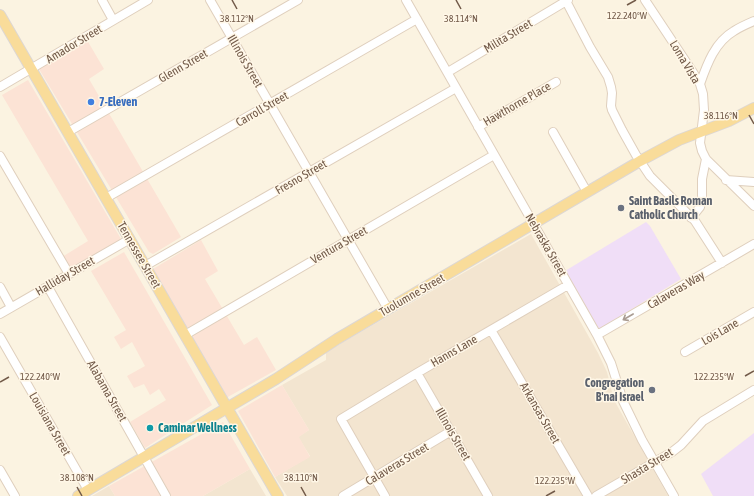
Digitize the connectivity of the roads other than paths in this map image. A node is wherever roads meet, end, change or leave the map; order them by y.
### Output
1 (102, 0) edge
2 (148, 0) edge
3 (210, 0) edge
4 (298, 0) edge
5 (406, 0) edge
6 (645, 0) edge
7 (567, 1) edge
8 (0, 15) edge
9 (417, 19) junction
10 (113, 20) junction
11 (754, 21) edge
12 (232, 38) junction
13 (31, 69) junction
14 (448, 72) junction
15 (556, 82) dead end
16 (700, 84) junction
17 (0, 87) edge
18 (456, 88) junction
19 (270, 104) junction
20 (754, 108) edge
21 (478, 127) junction
22 (701, 131) junction
23 (68, 132) junction
24 (553, 132) dead end
25 (494, 155) junction
26 (0, 156) edge
27 (706, 159) junction
28 (640, 161) junction
29 (310, 172) junction
30 (726, 180) junction
31 (754, 182) edge
32 (587, 192) junction
33 (106, 198) junction
34 (754, 206) edge
35 (691, 218) junction
36 (533, 224) junction
37 (130, 239) junction
38 (348, 240) junction
39 (754, 244) edge
40 (722, 263) junction
41 (145, 266) junction
42 (69, 274) junction
43 (568, 285) junction
44 (48, 286) junction
45 (0, 287) edge
46 (12, 307) junction
47 (388, 309) junction
48 (754, 312) edge
49 (0, 314) edge
50 (491, 330) junction
51 (185, 334) junction
52 (597, 335) junction
53 (0, 337) edge
54 (685, 352) dead end
55 (417, 373) junction
56 (754, 390) edge
57 (227, 407) junction
58 (451, 431) junction
59 (144, 456) junction
60 (654, 462) junction
61 (0, 470) edge
62 (375, 477) junction
63 (88, 490) junction
64 (15, 496) edge
65 (78, 496) edge
66 (166, 496) edge
67 (278, 496) edge
68 (343, 496) edge
69 (386, 496) edge
70 (488, 496) edge
71 (588, 496) edge
72 (596, 496) edge
73 (674, 496) edge

1 - 10 street
2 - 10 street, Amador Street
3 - 12 street, Illinois Street
4 - 12 street, Glenn Street
5 - 9 street, Nebraska Street
6 - 16 street, Loma Vista
7 - 14 street, Milita Street
7 - 28 street
8 - 13 main road, Tennessee Street
9 - 14 street, Nebraska Street
9 - 19 street, Carroll Street
10 - 13 street, Amador Street
11 - 16 street
12 - 19 street, Illinois Street
12 - 23 street, Glenn Street
13 - 17 street, Amador Street
13 - 23 main road, Tennessee Street
14 - 18 street, Nebraska Street
15 - 21 street, Hawthorne Place
16 - 22 street, Loma Vista
18 - 21 street, Nebraska Street
18 - 29 street, Fresno Street
19 - 29 street, Illinois Street
19 - 33 street, Carroll Street
20 - 22 main road, Tuolumne Street
21 - 25 street, Nebraska Street
22 - 27 street, Loma Vista
22 - 28 main road, Tuolumne Street
23 - 33 main road, Tennessee Street
24 - 32 street
25 - 36 street, Nebraska Street
25 - 38 street, Ventura Street
26 - 42 street
27 - 30 street
27 - 35 street
28 - 32 main road, Tuolumne Street
28 - 35 street
29 - 38 street, Illinois Street
29 - 41 street, Fresno Street
30 - 31 street
30 - 34 street
32 - 36 main road, Tuolumne Street
33 - 37 main road, Tennessee Street
35 - 40 street
36 - 43 street, Nebraska Street
36 - 47 main road, Tuolumne Street
37 - 41 main road, Tennessee Street
37 - 42 street, Halliday Street
38 - 47 street, Illinois Street
38 - 51 street, Ventura Street
39 - 40 street, Calaveras Way
40 -> 52 street, Calaveras Way
41 - 51 main road, Tennessee Street
42 - 44 street, Halliday Street
43 - 50 street, Hanns Lane
43 - 52 street, Nebraska Street
44 - 46 street, Halliday Street
44 - 59 street, Alabama Street
45 - 46 street
46 - 49 street, Halliday Street
47 - 57 main road, Tuolumne Street
48 - 54 street, Lois Lane
50 - 55 street, Hanns Lane
50 - 71 street, Arkansas Street
51 - 57 main road, Tennessee Street
52 - 60 street, Nebraska Street
53 - 63 street, Louisiana Street
55 - 58 street, Illinois Street
55 - 62 street, Hanns Lane
56 - 60 street, Shasta Street
57 - 59 main road, Tuolumne Street
57 - 67 main road, Tennessee Street
58 - 62 street, Calaveras Street
58 - 70 street, Illinois Street
59 - 63 main road, Tuolumne Street
59 - 66 street, Alabama Street
60 - 72 street, Shasta Street
60 - 73 street, Nebraska Street
61 - 64 street
62 - 68 street, Calaveras Street
62 - 69 street
63 - 65 main road, Tuolumne Street

